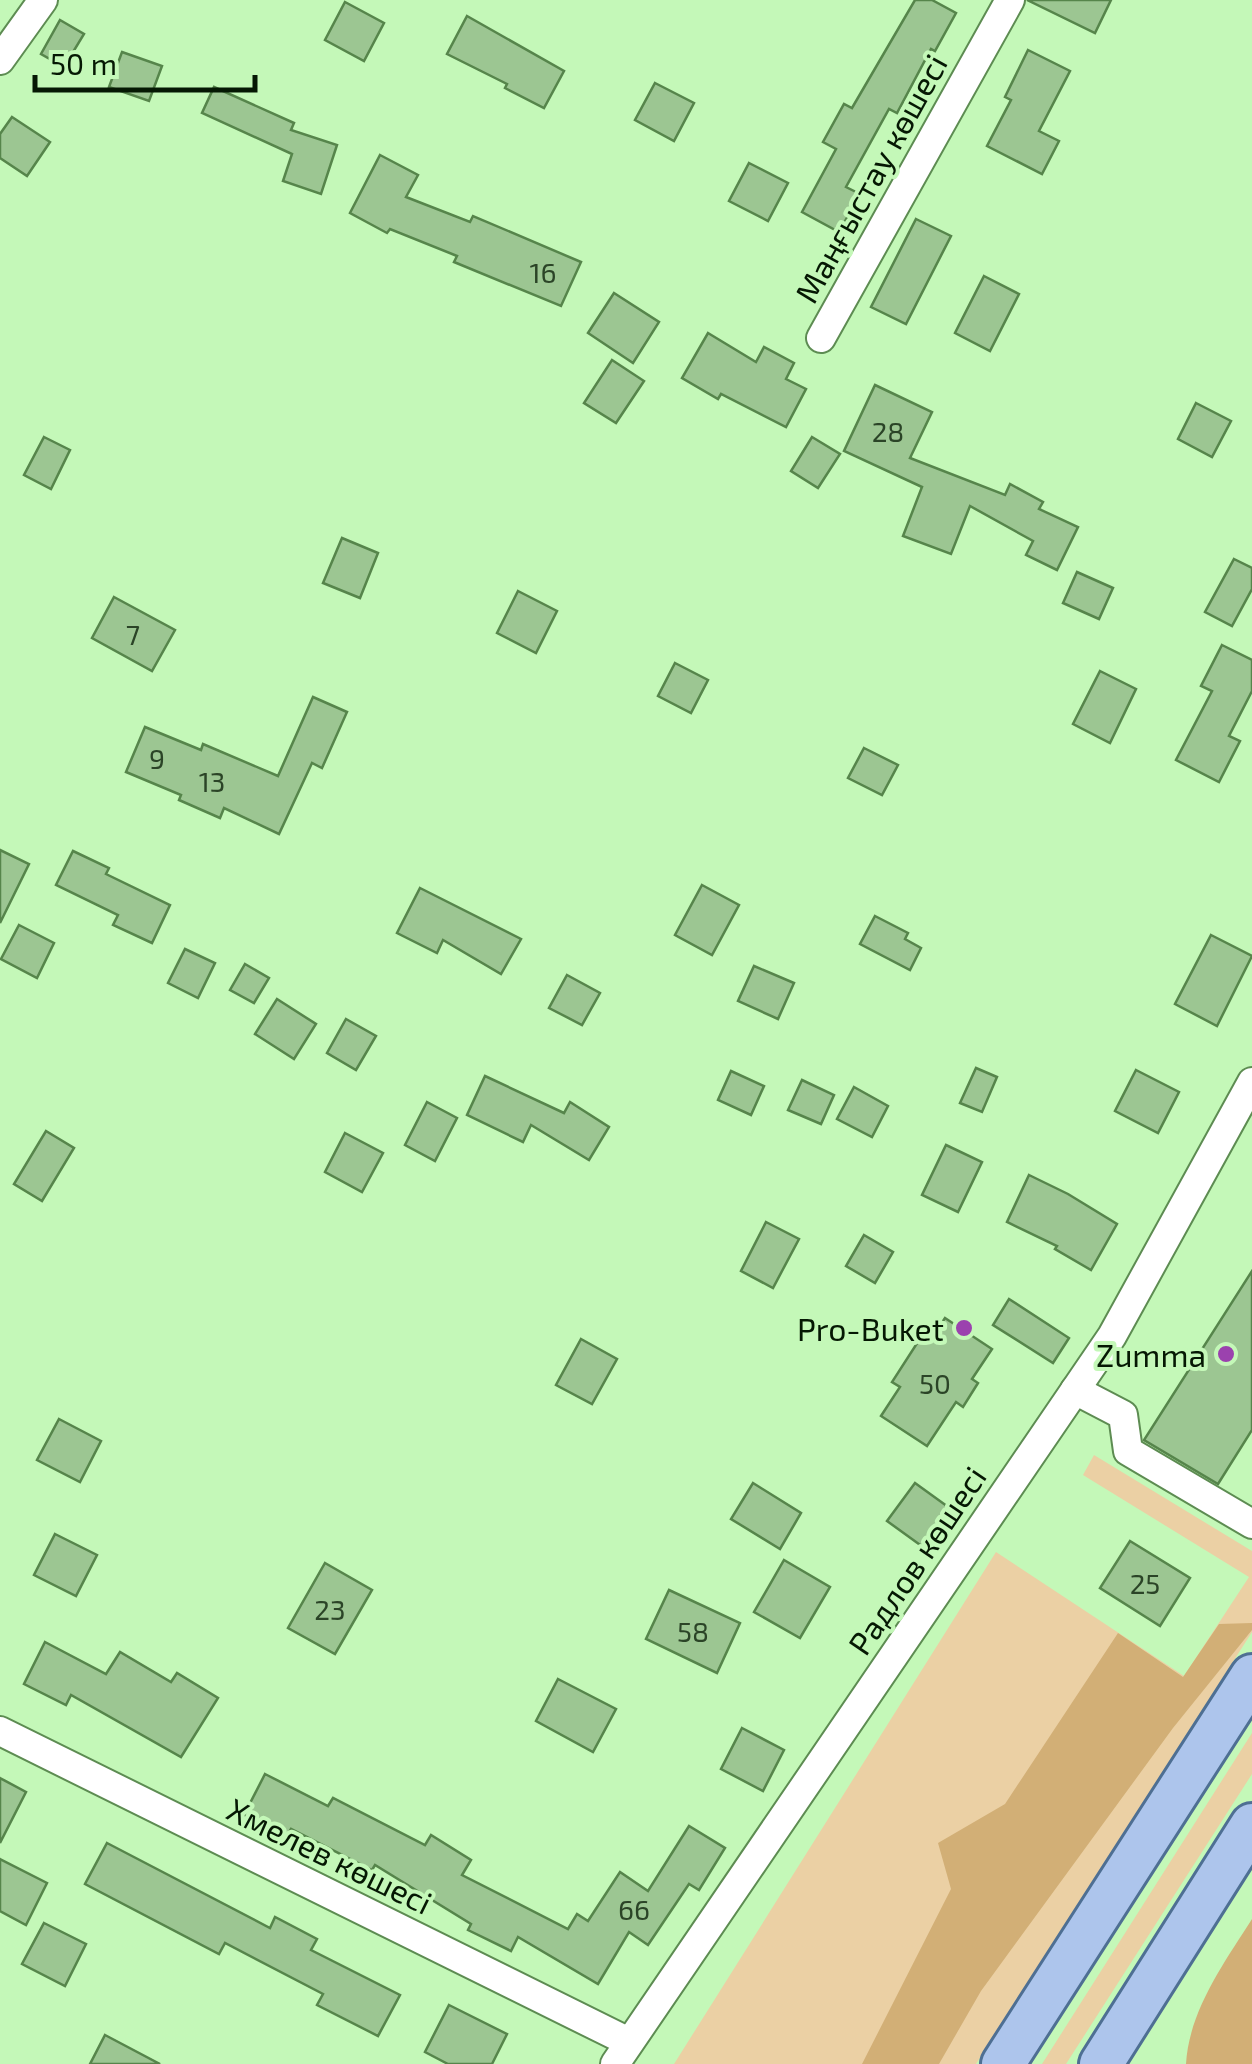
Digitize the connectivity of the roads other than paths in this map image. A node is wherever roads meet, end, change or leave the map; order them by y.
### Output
1 (43, 0) edge
2 (1010, 0) edge
3 (0, 60) edge
4 (821, 338) dead end
5 (1252, 1082) edge
6 (1075, 1390) junction
7 (1252, 1524) edge
8 (1252, 1676) edge
9 (0, 1730) edge
10 (1252, 1825) edge
11 (622, 2053) edge
12 (1003, 2064) edge
13 (1101, 2064) edge

1 - 3 street
2 - 4 street, Маңғыстау көшесі
5 - 6 street, Радлов көшесі
6 - 7 street
6 - 11 street, Радлов көшесі
8 - 12 main road
9 - 11 street, Хмелев көшесі
10 - 13 main road

